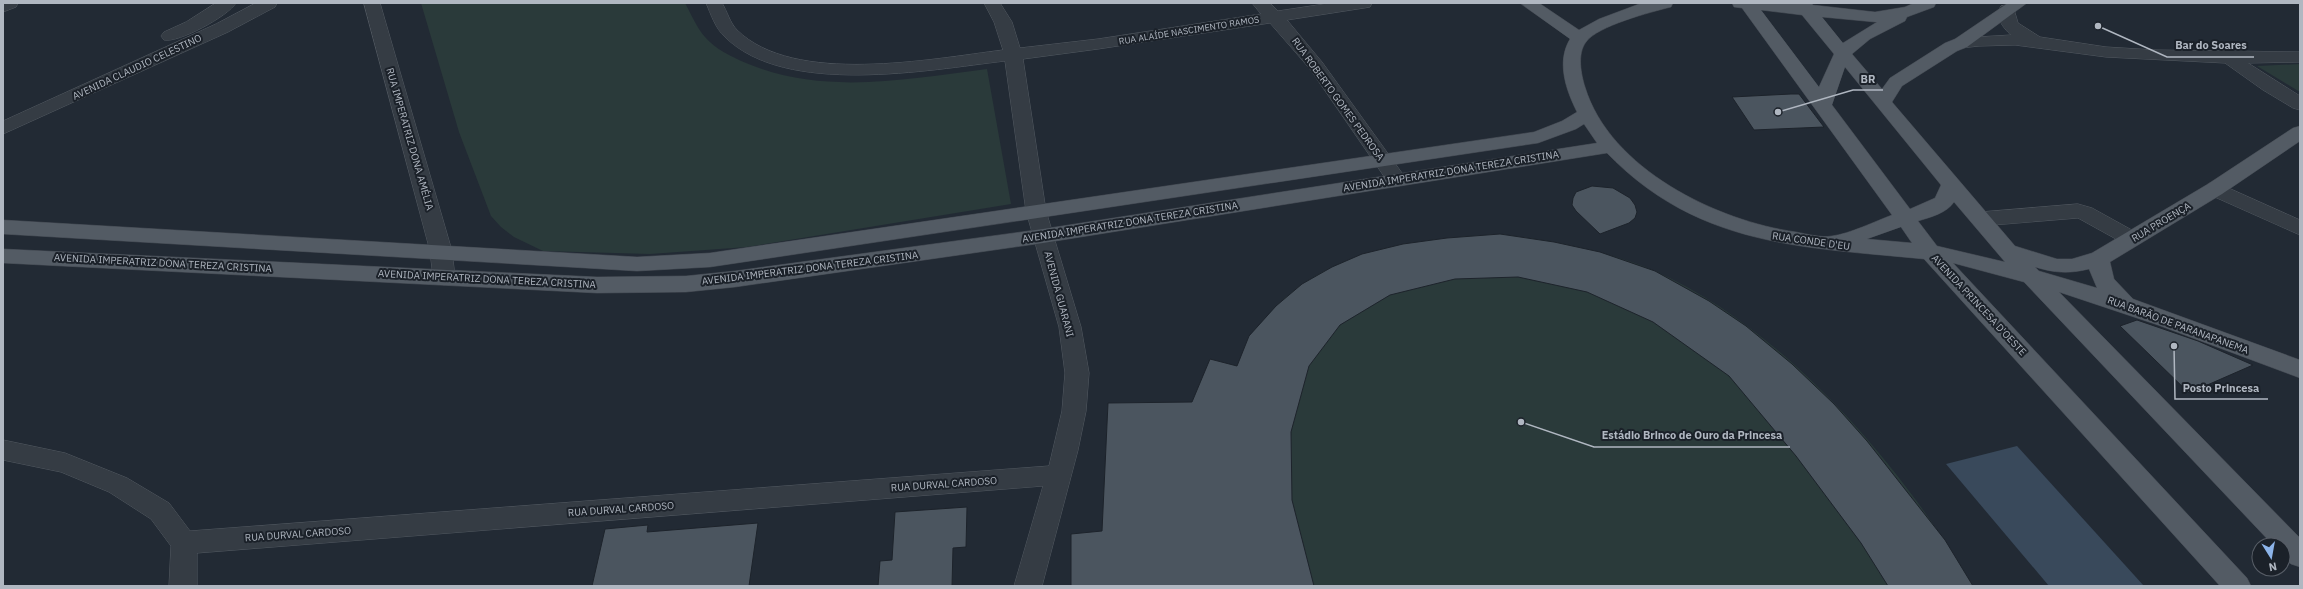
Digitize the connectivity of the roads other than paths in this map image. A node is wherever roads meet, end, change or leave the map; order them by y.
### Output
1 (10, 3) edge
2 (228, 3) edge
3 (269, 3) edge
4 (372, 3) edge
5 (714, 3) edge
6 (992, 3) edge
7 (1260, 3) edge
8 (1364, 3) edge
9 (1528, 3) edge
10 (1665, 3) edge
11 (1745, 3) edge
12 (1928, 3) edge
13 (1804, 6) edge
14 (2013, 6) edge
15 (3, 7) edge
16 (1909, 12) junction
17 (1275, 17) junction
18 (1579, 38) junction
19 (1961, 43) junction
20 (2040, 44) junction
21 (1013, 54) junction
22 (1844, 55) junction
23 (2300, 57) edge
24 (2232, 60) junction
25 (1882, 102) junction
26 (2300, 104) edge
27 (1822, 107) junction
28 (3, 112) edge
29 (1586, 114) junction
30 (3, 128) edge
31 (2300, 132) edge
32 (1609, 147) junction
33 (1382, 159) junction
34 (1397, 180) junction
35 (1951, 184) junction
36 (2215, 188) junction
37 (1036, 211) junction
38 (1903, 218) junction
39 (1981, 219) junction
40 (3, 227) edge
41 (2300, 228) edge
42 (1043, 236) junction
43 (2132, 239) junction
44 (1830, 245) junction
45 (441, 251) junction
46 (1930, 252) junction
47 (2008, 252) junction
48 (3, 256) edge
49 (2099, 259) junction
50 (444, 276) junction
51 (2032, 277) junction
52 (2126, 305) junction
53 (2300, 369) edge
54 (3, 450) edge
55 (1059, 475) junction
56 (184, 543) junction
57 (2300, 556) edge
58 (183, 586) edge
59 (1028, 586) edge
60 (2237, 586) edge

1 - 15 street
2 - 28 street, AVENIDA CLAUDIO CELESTINO
3 - 30 street, AVENIDA CLAUDIO CELESTINO
4 - 45 street, RUA IMPERATRIZ DONA AMÉLIA
5 - 21 street, RUA ALAÍDE NASCIMENTO RAMOS
6 - 21 street, AVENIDA GUARANI
7 - 17 street, RUA ROBERTO GOMES PEDROSA
8 - 17 street, RUA ALAÍDE NASCIMENTO RAMOS
9 - 18 main road
10 - 18 main road
11 - 13 main road
11 - 27 main road, AVENIDA PRINCESA D'OESTE
12 - 16 main road
13 - 16 main road
13 - 22 main road
14 - 19 main road
14 - 20 street
16 - 22 main road
17 - 21 street, RUA ALAÍDE NASCIMENTO RAMOS
17 - 33 street, RUA ROBERTO GOMES PEDROSA
18 - 29 main road, RUA CONDE D'EU
19 - 20 street
19 - 25 main road
20 - 24 street
21 - 37 street, AVENIDA GUARANI
22 - 25 main road
22 - 27 main road
23 - 24 street
24 - 26 street
25 - 35 main road
27 - 38 main road, AVENIDA PRINCESA D'OESTE
29 - 32 main road, RUA CONDE D'EU
29 - 33 main road, AVENIDA IMPERATRIZ DONA TEREZA CRISTINA
31 - 36 main road, RUA PROENÇA
32 - 34 main road, AVENIDA IMPERATRIZ DONA TEREZA CRISTINA
32 - 44 main road, RUA CONDE D'EU
33 - 34 street, RUA ROBERTO GOMES PEDROSA
33 - 37 main road, AVENIDA IMPERATRIZ DONA TEREZA CRISTINA
34 - 42 main road, AVENIDA IMPERATRIZ DONA TEREZA CRISTINA
35 - 38 main road
35 - 39 main road
36 - 41 street
36 - 43 main road, RUA PROENÇA
37 - 42 street, AVENIDA GUARANI
37 - 45 main road, AVENIDA IMPERATRIZ DONA TEREZA CRISTINA
38 - 44 main road
38 - 46 main road, AVENIDA PRINCESA D'OESTE
39 - 43 street
39 - 47 main road
40 - 45 main road, AVENIDA IMPERATRIZ DONA TEREZA CRISTINA
42 - 50 main road, AVENIDA IMPERATRIZ DONA TEREZA CRISTINA
42 - 55 street, AVENIDA GUARANI
43 - 49 main road, RUA PROENÇA
44 - 46 main road, RUA CONDE D'EU
45 - 50 street, RUA IMPERATRIZ DONA AMÉLIA
46 - 51 main road, RUA CONDE D'EU
46 - 60 main road, AVENIDA PRINCESA D'OESTE
47 - 49 main road, RUA PROENÇA
47 - 51 main road
48 - 50 main road, AVENIDA IMPERATRIZ DONA TEREZA CRISTINA
49 - 52 main road
51 - 52 main road, RUA BARÃO DE PARANAPANEMA
51 - 57 main road
52 - 53 main road, RUA BARÃO DE PARANAPANEMA
54 - 56 street
55 - 56 street, RUA DURVAL CARDOSO
55 - 59 street, AVENIDA GUARANI
56 - 58 street

